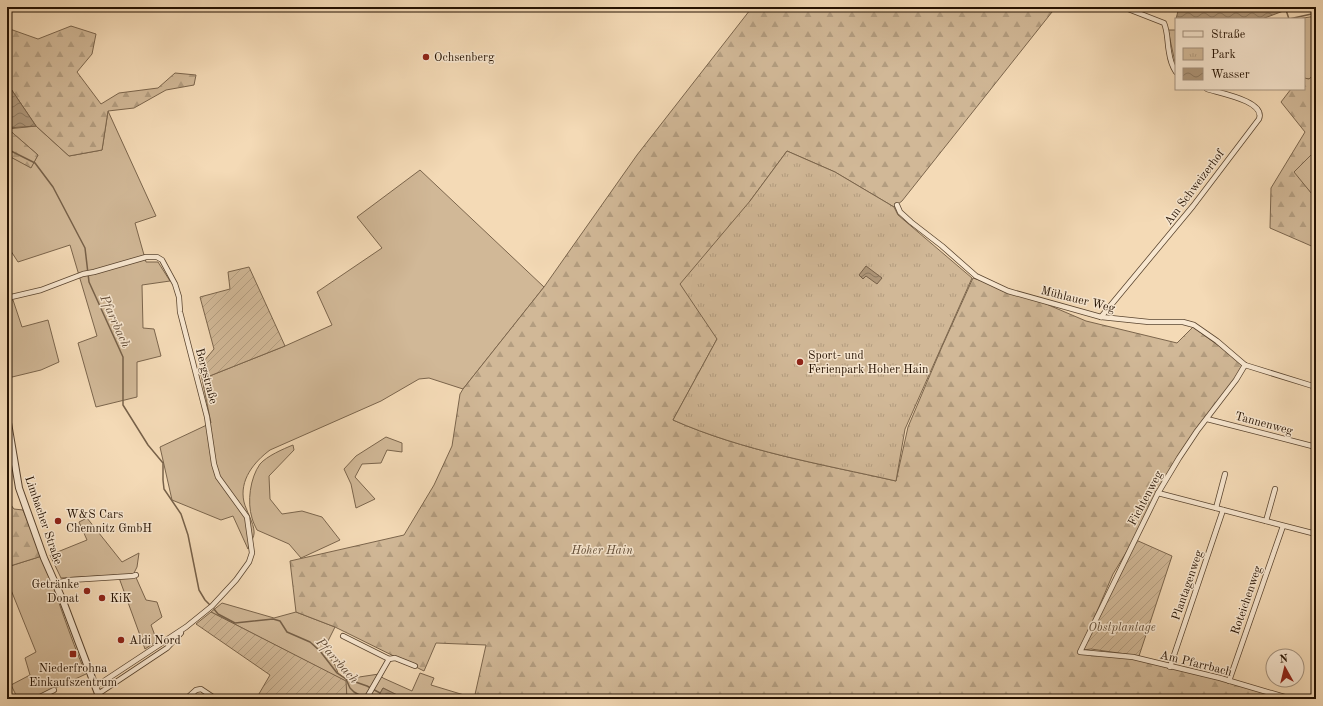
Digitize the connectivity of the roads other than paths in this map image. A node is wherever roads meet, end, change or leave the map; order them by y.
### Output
1 (1123, 7) edge
2 (1175, 70) edge
3 (1211, 90) edge
4 (897, 205) dead end
5 (7, 298) edge
6 (1101, 317) junction
7 (1245, 365) junction
8 (1316, 387) edge
9 (7, 417) edge
10 (1207, 419) junction
11 (1316, 447) edge
12 (1226, 474) dead end
13 (1275, 489) dead end
14 (1158, 493) junction
15 (1216, 508) junction
16 (1223, 510) junction
17 (1266, 521) junction
18 (1283, 526) junction
19 (1316, 534) edge
20 (136, 575) dead end
21 (55, 583) junction
22 (186, 627) junction
23 (343, 636) dead end
24 (1080, 652) joint
25 (388, 660) junction
26 (415, 666) dead end
27 (1170, 667) junction
28 (1229, 681) junction
29 (95, 687) junction
30 (54, 690) dead end
31 (99, 696) edge
32 (1316, 698) edge
33 (36, 699) edge
34 (186, 699) edge
35 (216, 699) edge
36 (366, 699) edge
37 (1306, 699) edge
38 (1310, 699) edge

1 - 2 street
3 - 6 street, Am Schweizerhof
4 - 6 street, Mühlauer Weg
5 - 22 street, Bergstraße
6 - 7 street, Mühlauer Weg
7 - 8 street, Mühlauer Weg
7 - 10 street, Fichtenweg
9 - 21 street, Limbacher Straße
10 - 11 street, Tannenweg
10 - 14 street, Fichtenweg
12 - 15 street
13 - 17 street
14 - 15 street
14 - 24 street, Fichtenweg
15 - 16 street
16 - 17 street
16 - 27 street, Plantagenweg
17 - 18 street
18 - 19 street
18 - 28 street, Roteichenweg
20 - 21 street, Limbacher Straße
21 - 29 street, Limbacher Straße
22 - 29 street, Bergstraße
22 - 31 street, Bergstraße
23 - 25 street
24 - 27 street, Am Pfarrbach
25 - 26 street
25 - 36 street
27 - 28 street, Am Pfarrbach
28 - 37 street, Am Pfarrbach
29 - 31 street, Limbacher Straße
30 - 33 street
32 - 38 street
34 - 35 street

